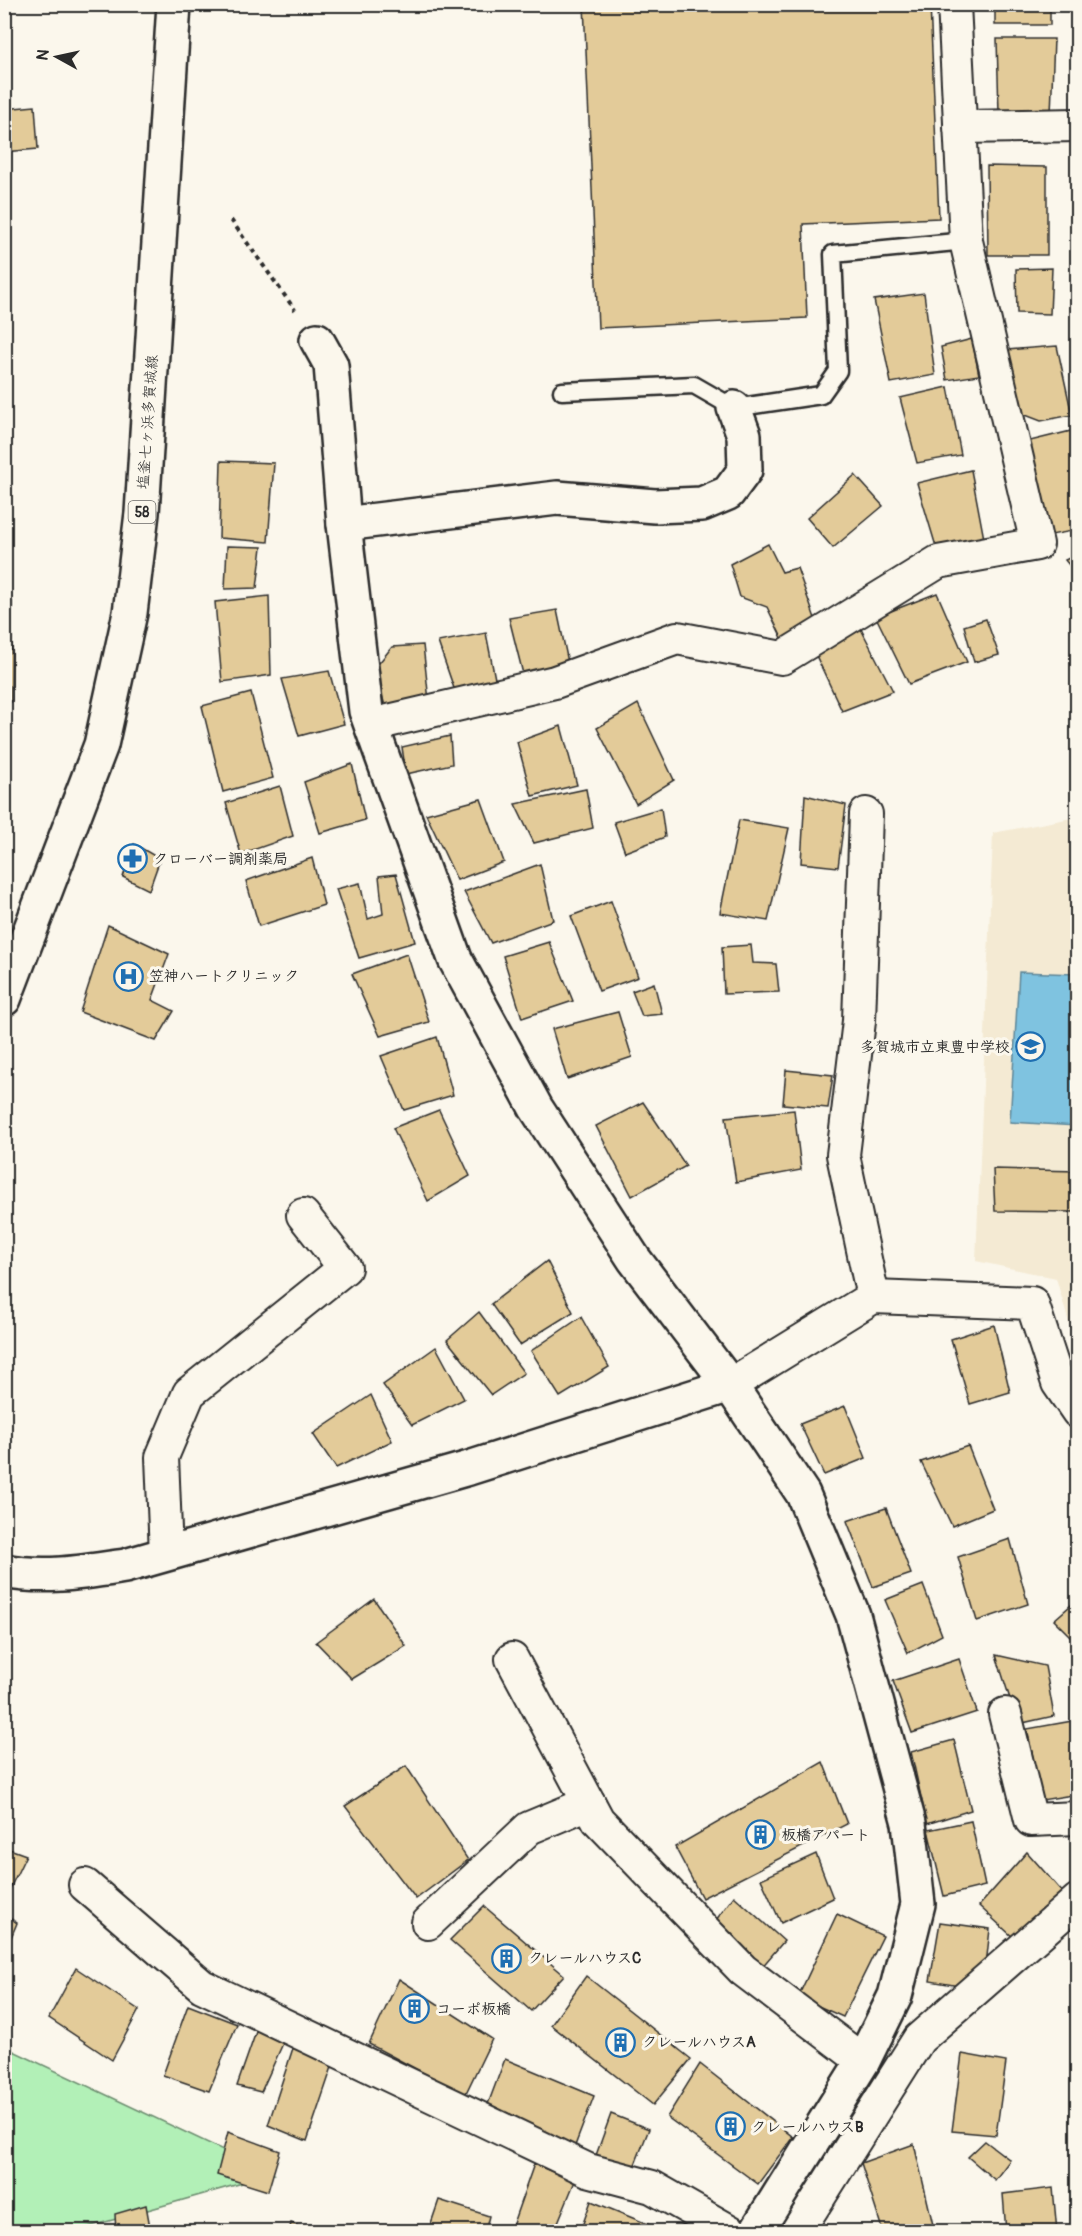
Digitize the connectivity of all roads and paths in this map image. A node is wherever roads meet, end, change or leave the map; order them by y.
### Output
1 (174, 4) edge
2 (954, 4) edge
3 (1077, 125) edge
4 (960, 127) junction
5 (231, 220) dead end
6 (966, 241) junction
7 (317, 340) joint
8 (562, 391) dead end
9 (734, 408) junction
10 (344, 524) junction
11 (371, 725) junction
12 (866, 814) dead end
13 (4, 999) edge
14 (303, 1215) dead end
15 (873, 1297) junction
16 (730, 1385) junction
17 (1077, 1412) edge
18 (166, 1554) junction
19 (4, 1571) edge
20 (512, 1659) dead end
21 (1005, 1714) dead end
22 (589, 1803) junction
23 (1077, 1818) edge
24 (85, 1885) dead end
25 (1077, 1900) edge
26 (428, 1923) dead end
27 (862, 2061) junction
28 (731, 2232) edge
29 (756, 2232) edge
30 (797, 2232) edge

1 - 13 street, 塩釜七ヶ浜多賀城線 / 58
2 - 4 street
3 - 4 street
4 - 6 street
5 - 7 path
6 - 9 lane
6 - 11 street
7 - 10 street
8 - 9 lane
9 - 10 street
10 - 11 street
11 - 16 street
12 - 15 street
14 - 18 street
15 - 16 street
15 - 17 street
16 - 18 street
16 - 27 street
18 - 19 street
20 - 22 street
21 - 23 street
22 - 26 street
22 - 27 street
24 - 28 street
25 - 30 street
27 - 29 street

